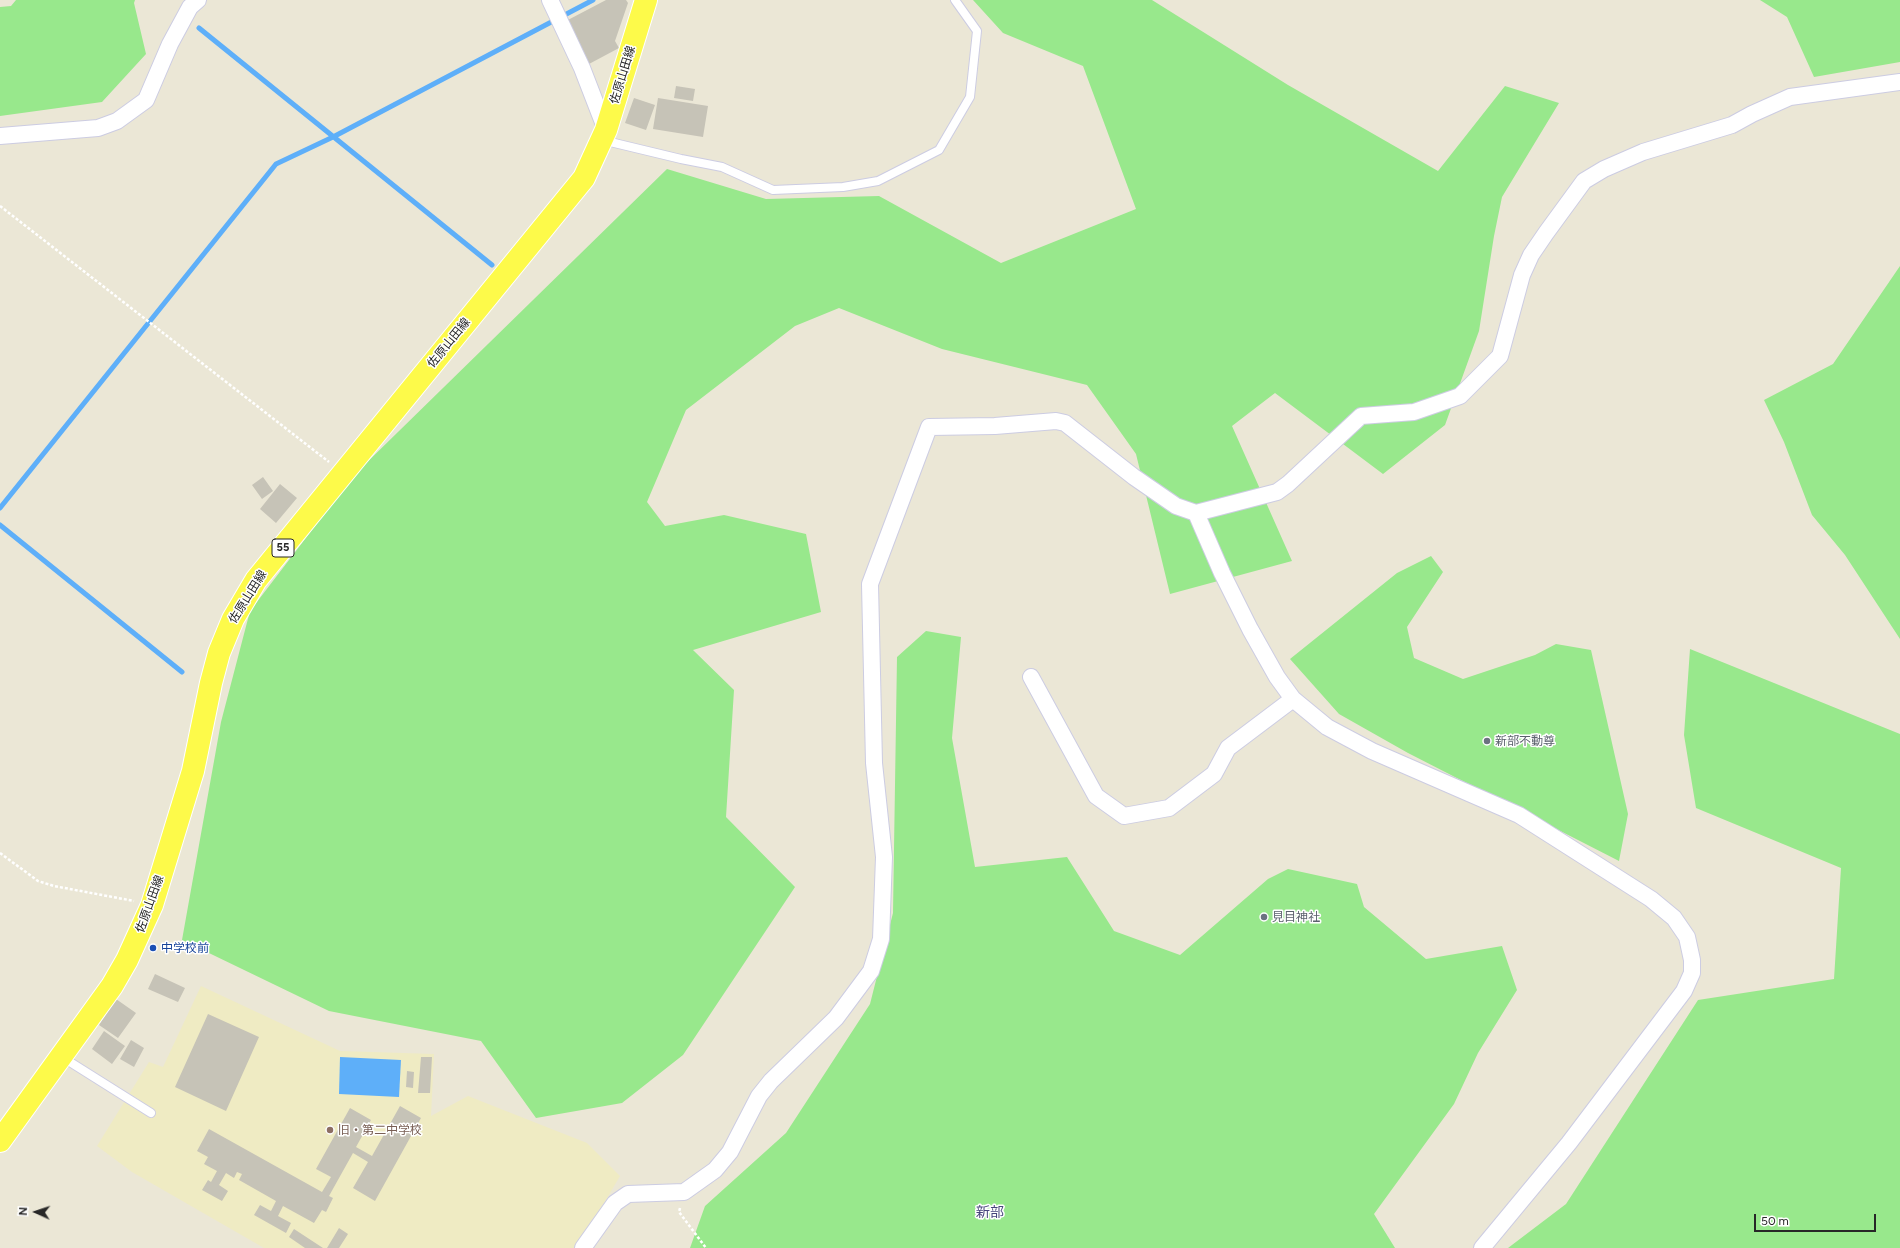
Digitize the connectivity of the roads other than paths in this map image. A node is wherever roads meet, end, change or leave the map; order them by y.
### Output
1 (198, 0) edge
2 (646, 0) edge
3 (955, 0) edge
4 (556, 12) edge
5 (1900, 82) edge
6 (604, 135) junction
7 (0, 136) edge
8 (1196, 513) junction
9 (1031, 677) dead end
10 (1293, 699) junction
11 (62, 1056) junction
12 (151, 1113) dead end
13 (0, 1140) edge
14 (583, 1248) edge
15 (1482, 1248) edge

1 - 7 street
2 - 6 main road, 佐原山田線 / 55
3 - 6 lane
4 - 6 street
5 - 8 street
6 - 11 main road, 佐原山田線 / 55
8 - 10 street
8 - 14 street
9 - 10 street
10 - 15 street
11 - 12 lane
11 - 13 main road, 佐原山田線 / 55

